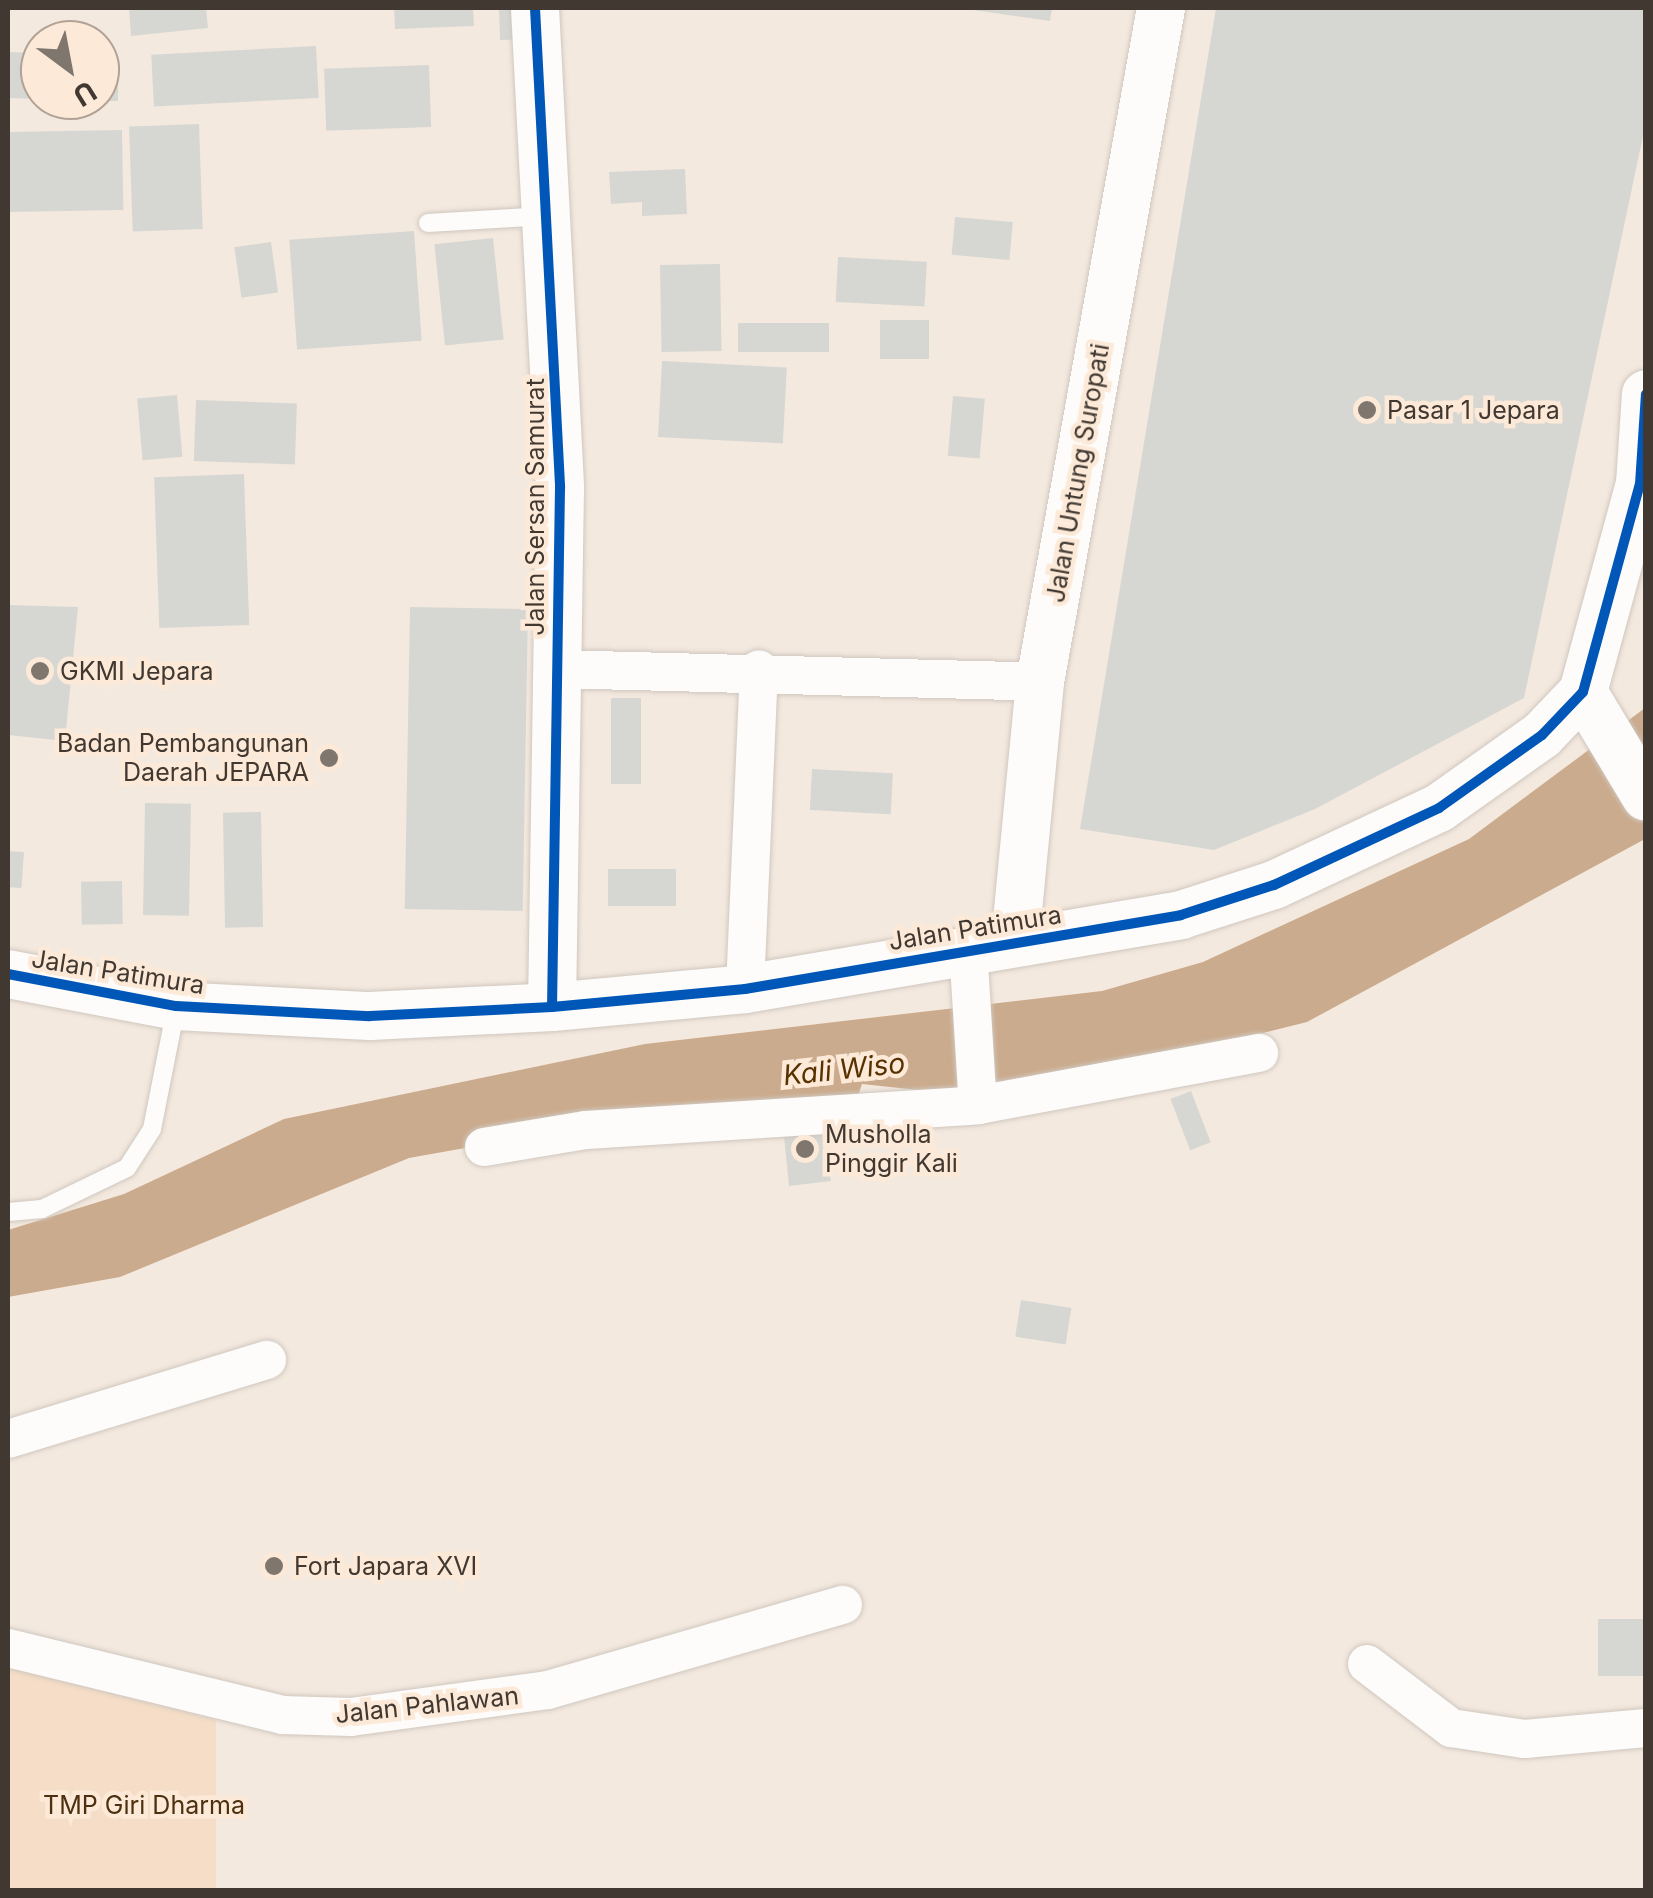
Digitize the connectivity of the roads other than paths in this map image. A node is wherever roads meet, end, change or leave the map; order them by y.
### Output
1 (535, 8) edge
2 (1161, 8) edge
3 (547, 216) junction
4 (428, 223) dead end
5 (1646, 394) edge
6 (1643, 484) edge
7 (555, 669) junction
8 (759, 669) junction
9 (1040, 682) junction
10 (1594, 710) junction
11 (1646, 797) edge
12 (1015, 942) junction
13 (968, 948) junction
14 (8, 974) edge
15 (745, 989) junction
16 (176, 1006) junction
17 (552, 1007) junction
18 (1259, 1053) dead end
19 (978, 1102) junction
20 (484, 1147) dead end
21 (8, 1212) edge
22 (267, 1360) dead end
23 (8, 1439) edge
24 (843, 1605) dead end
25 (8, 1648) edge
26 (1366, 1664) dead end
27 (1646, 1728) edge

1 - 3 street, Jalan Sersan Samurat
2 - 9 street, Jalan Untung Suropati
3 - 4 lane
3 - 7 street, Jalan Sersan Samurat
5 - 6 street
6 - 10 street
7 - 8 street
7 - 17 street, Jalan Sersan Samurat
8 - 9 street
8 - 15 street
9 - 12 street, Jalan Untung Suropati
10 - 11 street
10 - 12 street, Jalan Patimura
12 - 13 street, Jalan Patimura
13 - 15 street, Jalan Patimura
13 - 19 street
14 - 16 street, Jalan Patimura
15 - 17 street, Jalan Patimura
16 - 17 street, Jalan Patimura
16 - 21 lane
18 - 19 street
19 - 20 street
22 - 23 street
24 - 25 street, Jalan Pahlawan
26 - 27 street

